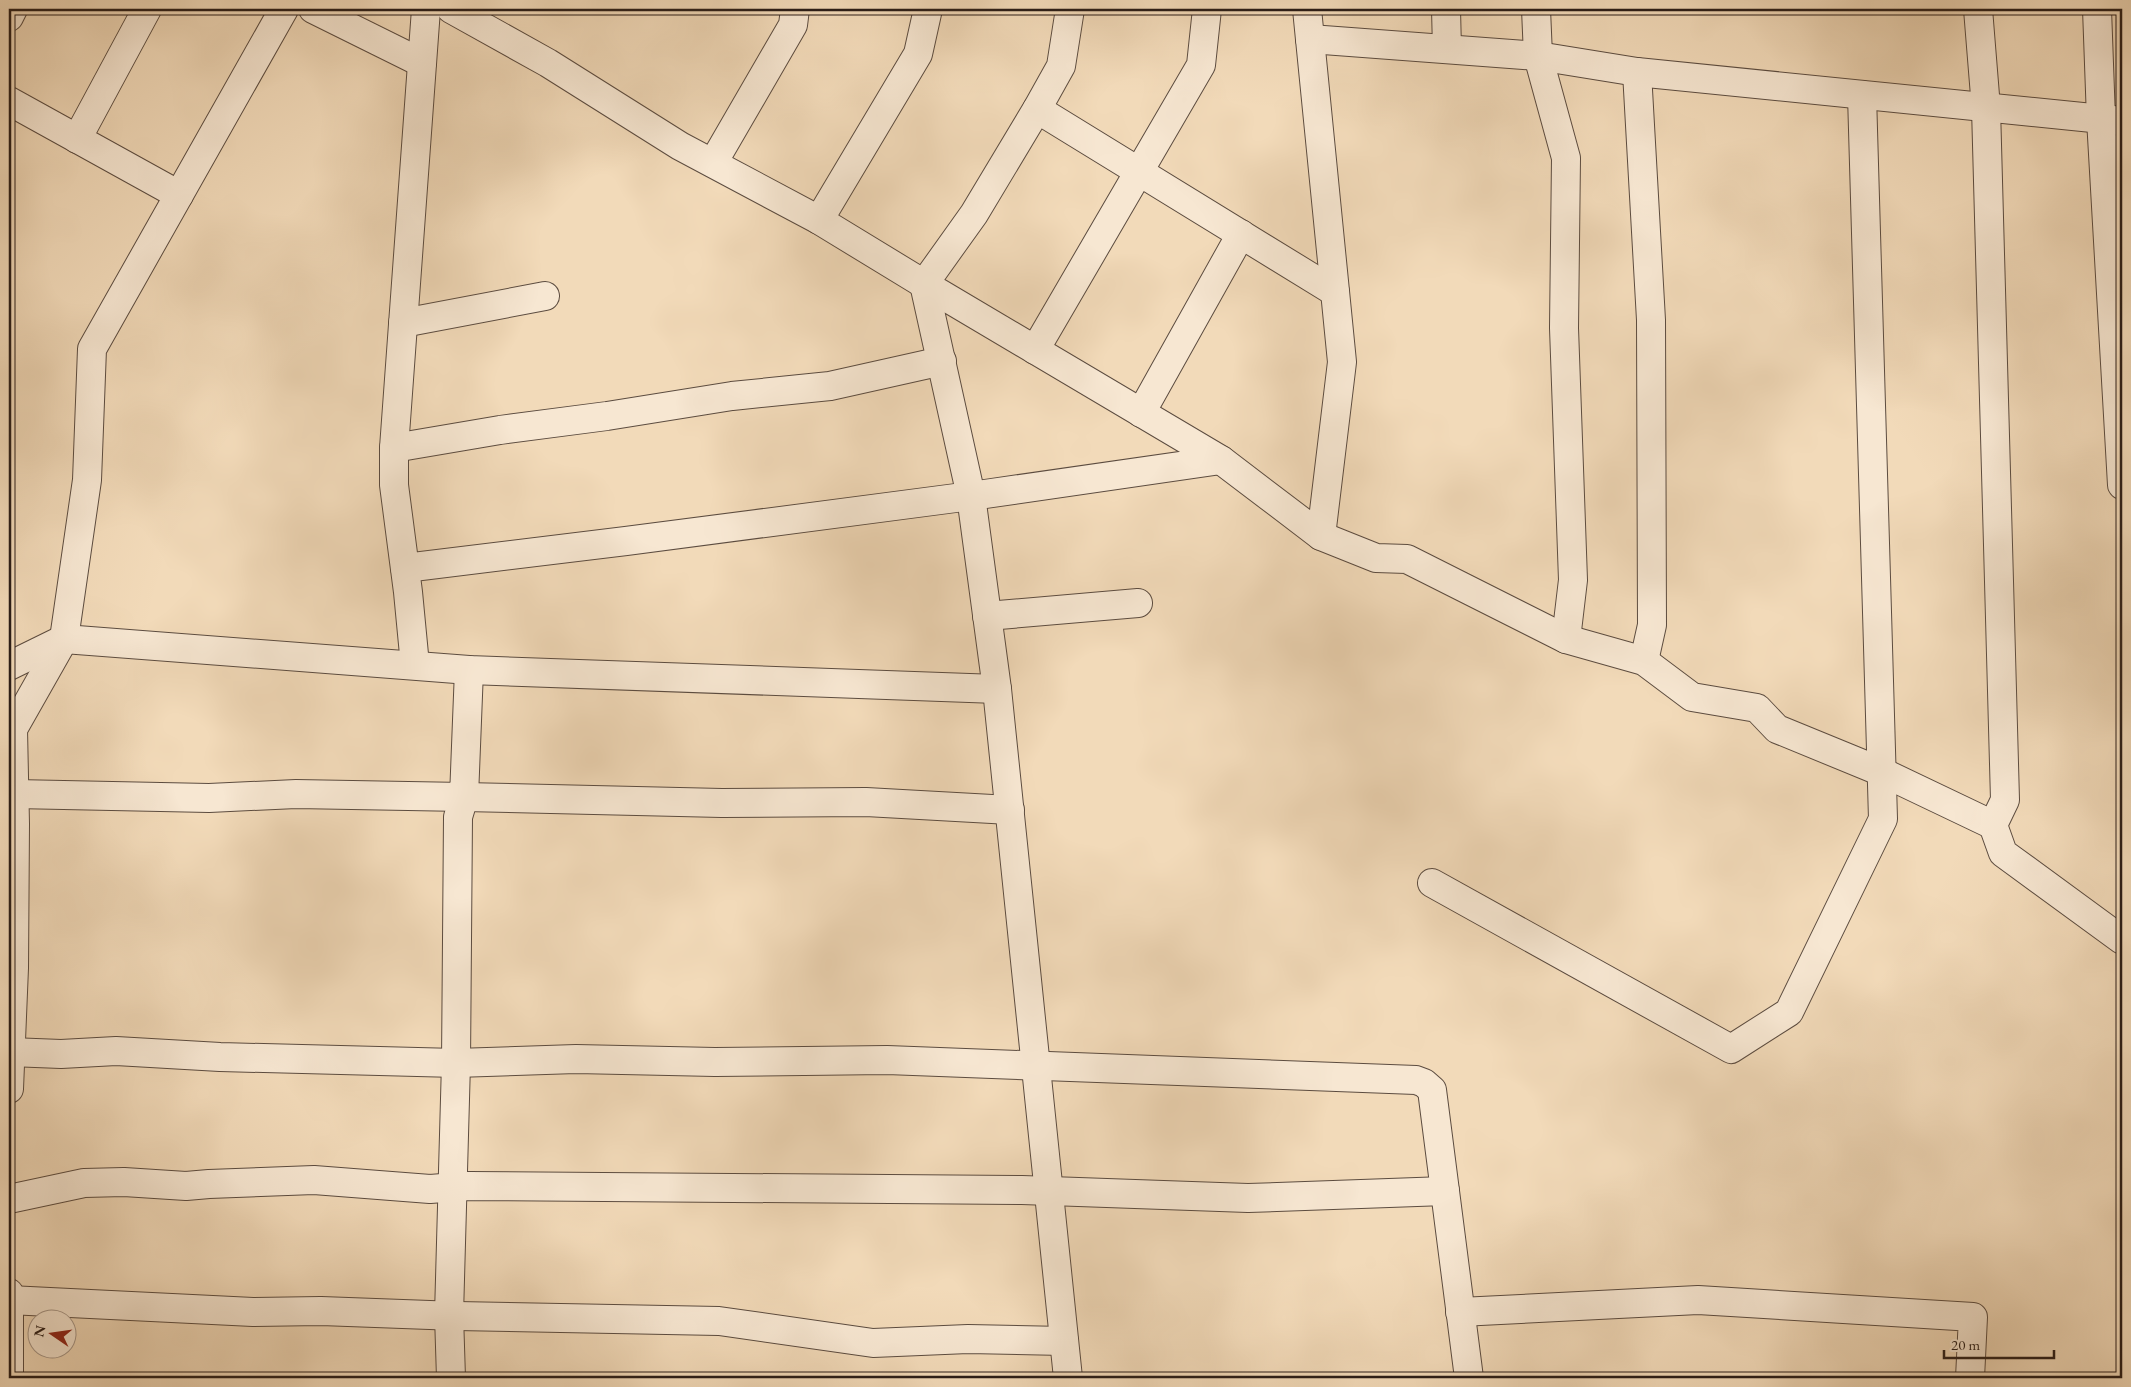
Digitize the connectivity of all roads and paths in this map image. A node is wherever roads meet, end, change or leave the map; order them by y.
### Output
1 (13, 9) edge
2 (147, 9) edge
3 (284, 9) edge
4 (313, 9) edge
5 (426, 9) edge
6 (451, 9) edge
7 (794, 9) edge
8 (928, 9) edge
9 (1070, 9) edge
10 (1207, 9) edge
11 (1307, 9) edge
12 (1446, 9) edge
13 (1536, 9) edge
14 (1978, 9) edge
15 (2097, 9) edge
16 (9, 17) edge
17 (1310, 39) junction
18 (1447, 49) junction
19 (1538, 56) junction
20 (422, 63) junction
21 (1636, 72) junction
22 (1862, 95) junction
23 (9, 101) edge
24 (1986, 108) junction
25 (1037, 109) junction
26 (2111, 120) edge
27 (77, 139) junction
28 (713, 163) junction
29 (1140, 172) junction
30 (178, 195) junction
31 (819, 220) junction
32 (1241, 234) junction
33 (924, 284) junction
34 (1335, 292) junction
35 (545, 296) dead end
36 (403, 323) junction
37 (1034, 350) junction
38 (942, 360) junction
39 (1141, 414) junction
40 (394, 448) junction
41 (1220, 460) junction
42 (2122, 485) edge
43 (971, 496) junction
44 (1321, 536) junction
45 (405, 568) junction
46 (1138, 603) dead end
47 (987, 616) junction
48 (64, 639) junction
49 (1566, 639) junction
50 (1644, 661) junction
51 (415, 665) junction
52 (9, 666) edge
53 (469, 670) junction
54 (997, 689) junction
55 (1882, 772) junction
56 (14, 794) junction
57 (464, 797) junction
58 (1010, 810) junction
59 (1993, 825) junction
60 (1432, 883) dead end
61 (2122, 940) edge
62 (11, 969) edge
63 (10, 1052) edge
64 (456, 1063) junction
65 (1037, 1066) junction
66 (9, 1089) edge
67 (452, 1187) junction
68 (1050, 1191) junction
69 (1445, 1191) junction
70 (9, 1199) edge
71 (9, 1293) edge
72 (9, 1300) edge
73 (1460, 1312) junction
74 (449, 1315) junction
75 (1064, 1342) junction
76 (9, 1378) edge
77 (451, 1378) edge
78 (1068, 1378) edge
79 (1469, 1378) edge
80 (1970, 1378) edge

1 - 16 street
2 - 27 street
3 - 30 street
4 - 20 street
5 - 20 street
6 - 28 street
7 - 28 street
8 - 31 street
9 - 25 street
10 - 29 street
11 - 17 street
12 - 18 street
13 - 19 street
14 - 24 street
15 - 26 street
17 - 18 street
17 - 34 street
18 - 19 street
19 - 21 street
19 - 49 street
20 - 36 street
21 - 22 street
21 - 50 street
22 - 24 street
22 - 55 street
23 - 27 street
24 - 26 street
24 - 59 street
25 - 29 street
25 - 33 street
26 - 42 street
27 - 30 street
28 - 31 street
29 - 32 street
29 - 37 street
30 - 48 street
31 - 33 street
32 - 34 street
32 - 39 street
33 - 37 street
33 - 38 street
34 - 44 street
35 - 36 street
36 - 40 street
37 - 39 street
38 - 40 street
38 - 43 street
39 - 41 street
40 - 45 street
41 - 43 street
41 - 44 street
43 - 45 street
43 - 47 street
44 - 49 street
45 - 51 street
46 - 47 street
47 - 54 street
48 - 51 street
48 - 52 street
48 - 56 street
49 - 50 street
50 - 55 street
51 - 53 street
53 - 54 street
53 - 57 street
54 - 58 street
55 - 59 street
55 - 60 street
56 - 57 street
56 - 62 street
57 - 58 street
57 - 64 street
58 - 65 street
59 - 61 street
62 - 63 street
63 - 64 street
63 - 66 street
64 - 65 street
64 - 67 street
65 - 68 street
65 - 69 street
67 - 68 street
67 - 70 street
67 - 74 street
68 - 69 street
68 - 75 street
69 - 73 street
71 - 72 street
72 - 74 street
72 - 76 street
73 - 79 street
73 - 80 street
74 - 75 street
74 - 77 street
75 - 78 street

